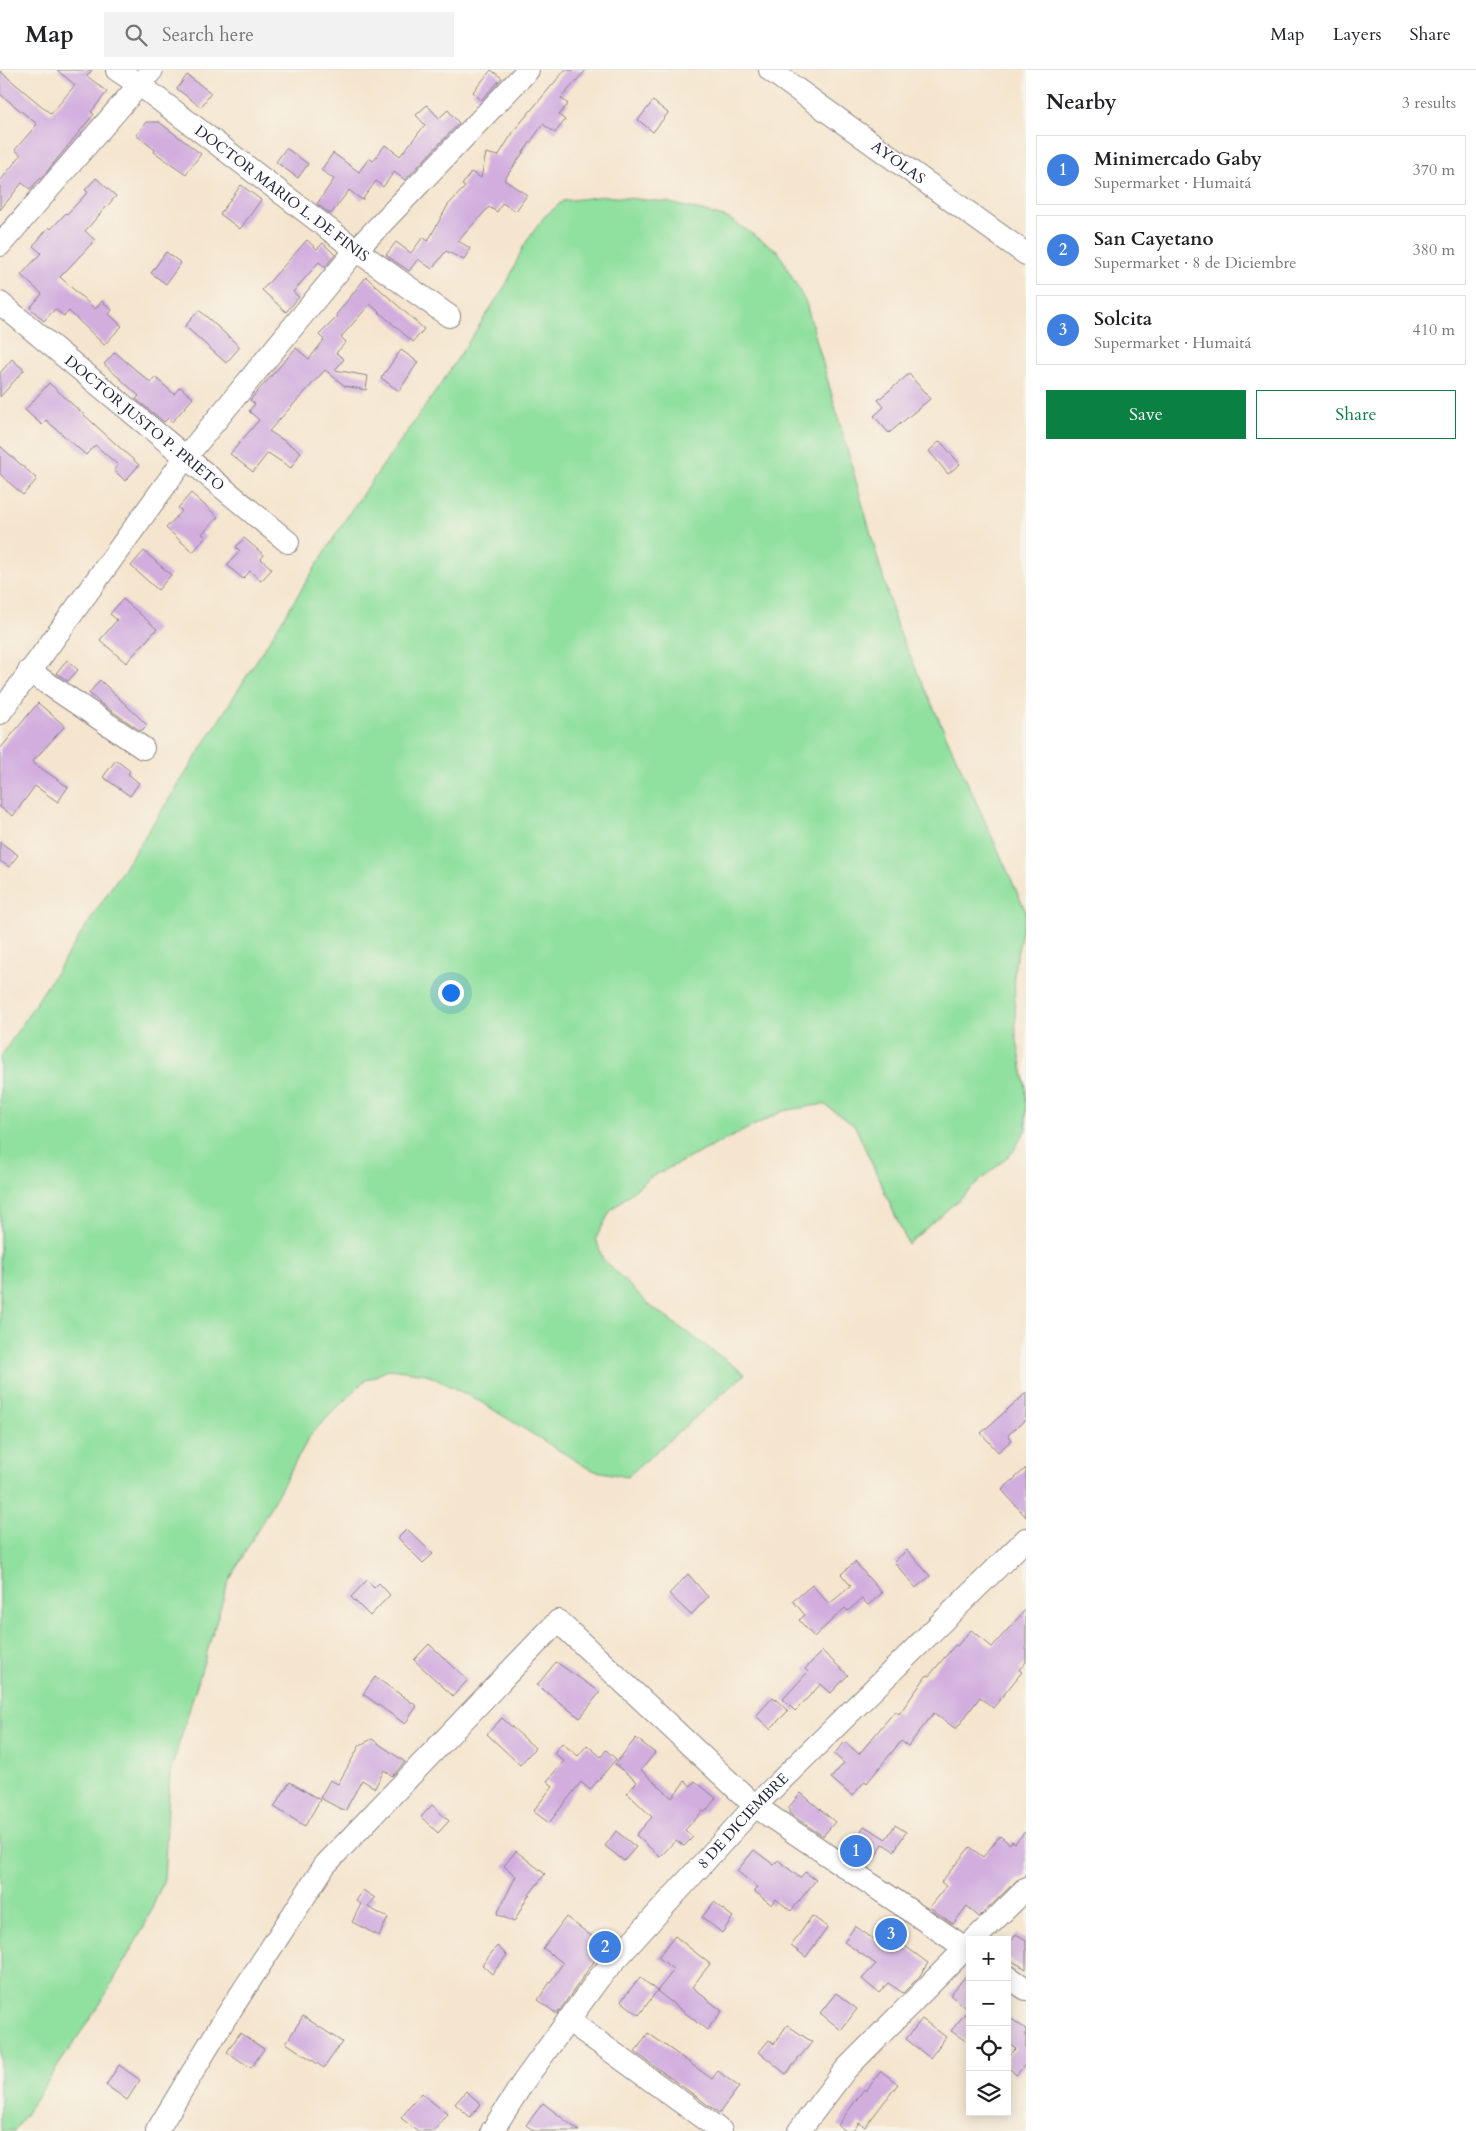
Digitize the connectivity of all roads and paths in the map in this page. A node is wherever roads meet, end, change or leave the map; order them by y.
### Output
1 (117, 70) edge
2 (528, 70) edge
3 (770, 70) edge
4 (146, 78) edge
5 (0, 245) edge
6 (356, 250) junction
7 (1026, 254) edge
8 (0, 304) edge
9 (449, 316) dead end
10 (185, 458) junction
11 (288, 542) dead end
12 (29, 671) junction
13 (0, 713) edge
14 (143, 748) dead end
15 (1026, 1539) edge
16 (755, 1806) junction
17 (1026, 1889) edge
18 (980, 1936) edge
19 (966, 1943) edge
20 (966, 1950) edge
21 (1011, 1979) edge
22 (1026, 1989) edge
23 (568, 2020) junction
24 (157, 2131) edge
25 (492, 2131) edge
26 (721, 2131) edge
27 (799, 2131) edge

1 - 4 street, DOCTOR MARIO L. DE FINIS
2 - 6 street
3 - 7 street, AYOLAS
4 - 5 street
4 - 6 street, DOCTOR MARIO L. DE FINIS
6 - 9 street, DOCTOR MARIO L. DE FINIS
6 - 10 street
8 - 10 street, DOCTOR JUSTO P. PRIETO
10 - 11 street, DOCTOR JUSTO P. PRIETO
10 - 12 street
12 - 13 street
12 - 14 street
15 - 16 street, 8 DE DICIEMBRE
16 - 19 street
16 - 23 street, 8 DE DICIEMBRE
16 - 24 street
17 - 18 street
20 - 27 street
21 - 22 street
23 - 25 street, 8 DE DICIEMBRE
23 - 26 street

